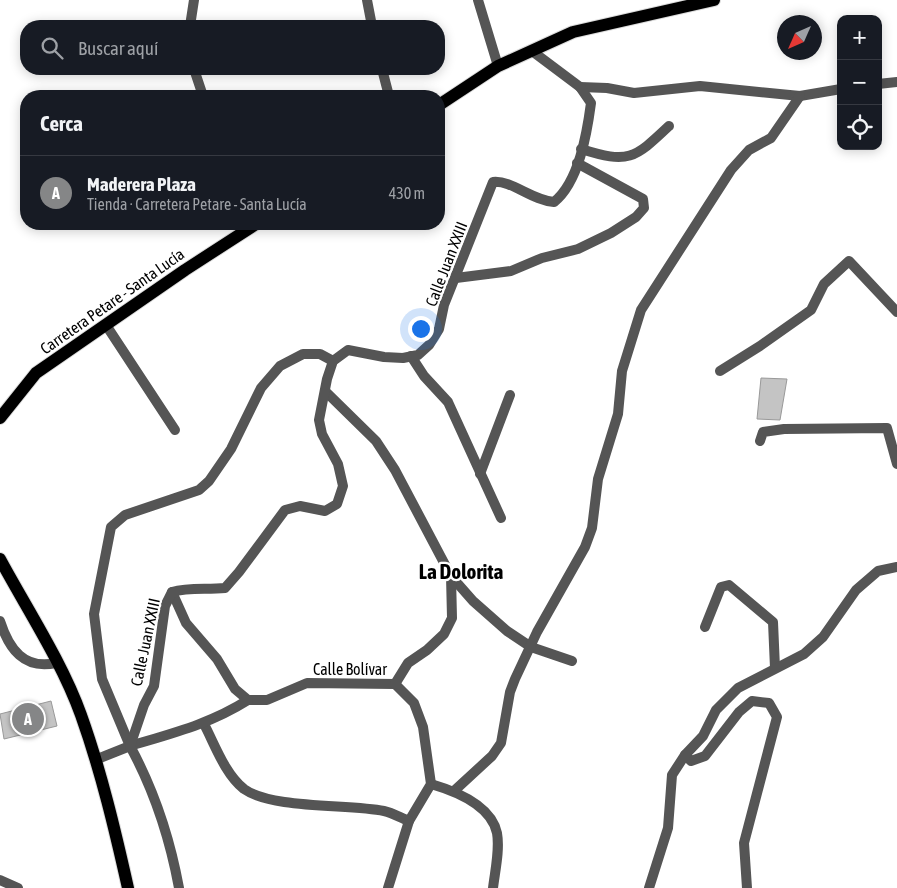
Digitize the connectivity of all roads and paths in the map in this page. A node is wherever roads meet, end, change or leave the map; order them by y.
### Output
1 (194, 0) edge
2 (367, 0) edge
3 (478, 0) edge
4 (714, 0) edge
5 (191, 20) edge
6 (371, 20) edge
7 (532, 51) junction
8 (498, 66) junction
9 (196, 75) edge
10 (383, 75) edge
11 (897, 82) edge
12 (882, 84) edge
13 (580, 87) junction
14 (201, 90) edge
15 (387, 90) edge
16 (837, 90) edge
17 (800, 96) junction
18 (445, 101) edge
19 (669, 126) dead end
20 (581, 149) junction
21 (577, 163) junction
22 (244, 230) edge
23 (456, 278) junction
24 (897, 312) edge
25 (106, 325) junction
26 (411, 356) junction
27 (333, 361) junction
28 (720, 371) dead end
29 (325, 391) junction
30 (510, 395) dead end
31 (0, 418) edge
32 (175, 430) dead end
33 (760, 441) dead end
34 (897, 464) edge
35 (480, 474) junction
36 (501, 518) dead end
37 (0, 559) edge
38 (897, 567) edge
39 (451, 576) junction
40 (172, 592) junction
41 (0, 621) edge
42 (705, 627) dead end
43 (531, 647) junction
44 (572, 661) dead end
45 (56, 663) junction
46 (775, 668) junction
47 (395, 684) junction
48 (248, 700) junction
49 (204, 724) junction
50 (130, 746) junction
51 (685, 755) junction
52 (95, 760) junction
53 (431, 784) junction
54 (454, 791) junction
55 (409, 822) junction
56 (0, 880) edge
57 (18, 888) edge
58 (128, 888) edge
59 (179, 888) edge
60 (388, 888) edge
61 (493, 888) edge
62 (649, 888) edge
63 (747, 888) edge

1 - 5 street
2 - 6 street
3 - 8 street
4 - 7 main road
7 - 8 main road
7 - 13 street, Calle Juan XXIII
8 - 18 main road
9 - 14 street
10 - 15 street
11 - 12 street
13 - 17 street
13 - 20 street, Calle Juan XXIII
16 - 17 street
17 - 43 street
19 - 20 street
20 - 21 street, Calle Juan XXIII
21 - 23 street, Calle Juan XXIII
21 - 23 street
22 - 25 main road, Carretera Petare - Santa Lucía
23 - 26 street, Calle Juan XXIII
24 - 28 street
25 - 31 main road, Carretera Petare - Santa Lucía
25 - 32 street
26 - 27 street
26 - 35 street
27 - 29 street, Calle Juan XXIII
27 - 50 street
29 - 39 street
29 - 40 street, Calle Juan XXIII
30 - 35 street
33 - 34 street
35 - 36 street
37 - 45 main road
38 - 46 street
39 - 43 street
39 - 47 street
40 - 48 street
40 - 50 street, Calle Juan XXIII
41 - 45 street
42 - 46 street
43 - 44 street
43 - 54 street
45 - 52 main road
46 - 51 street
47 - 48 street, Calle Bolívar
47 - 53 street, Calle Bolívar
48 - 49 street
49 - 50 street
49 - 55 street
50 - 52 street
50 - 59 street
51 - 62 street
51 - 63 street
52 - 58 main road
53 - 54 street
53 - 55 street
54 - 61 street
55 - 60 street
56 - 57 street

